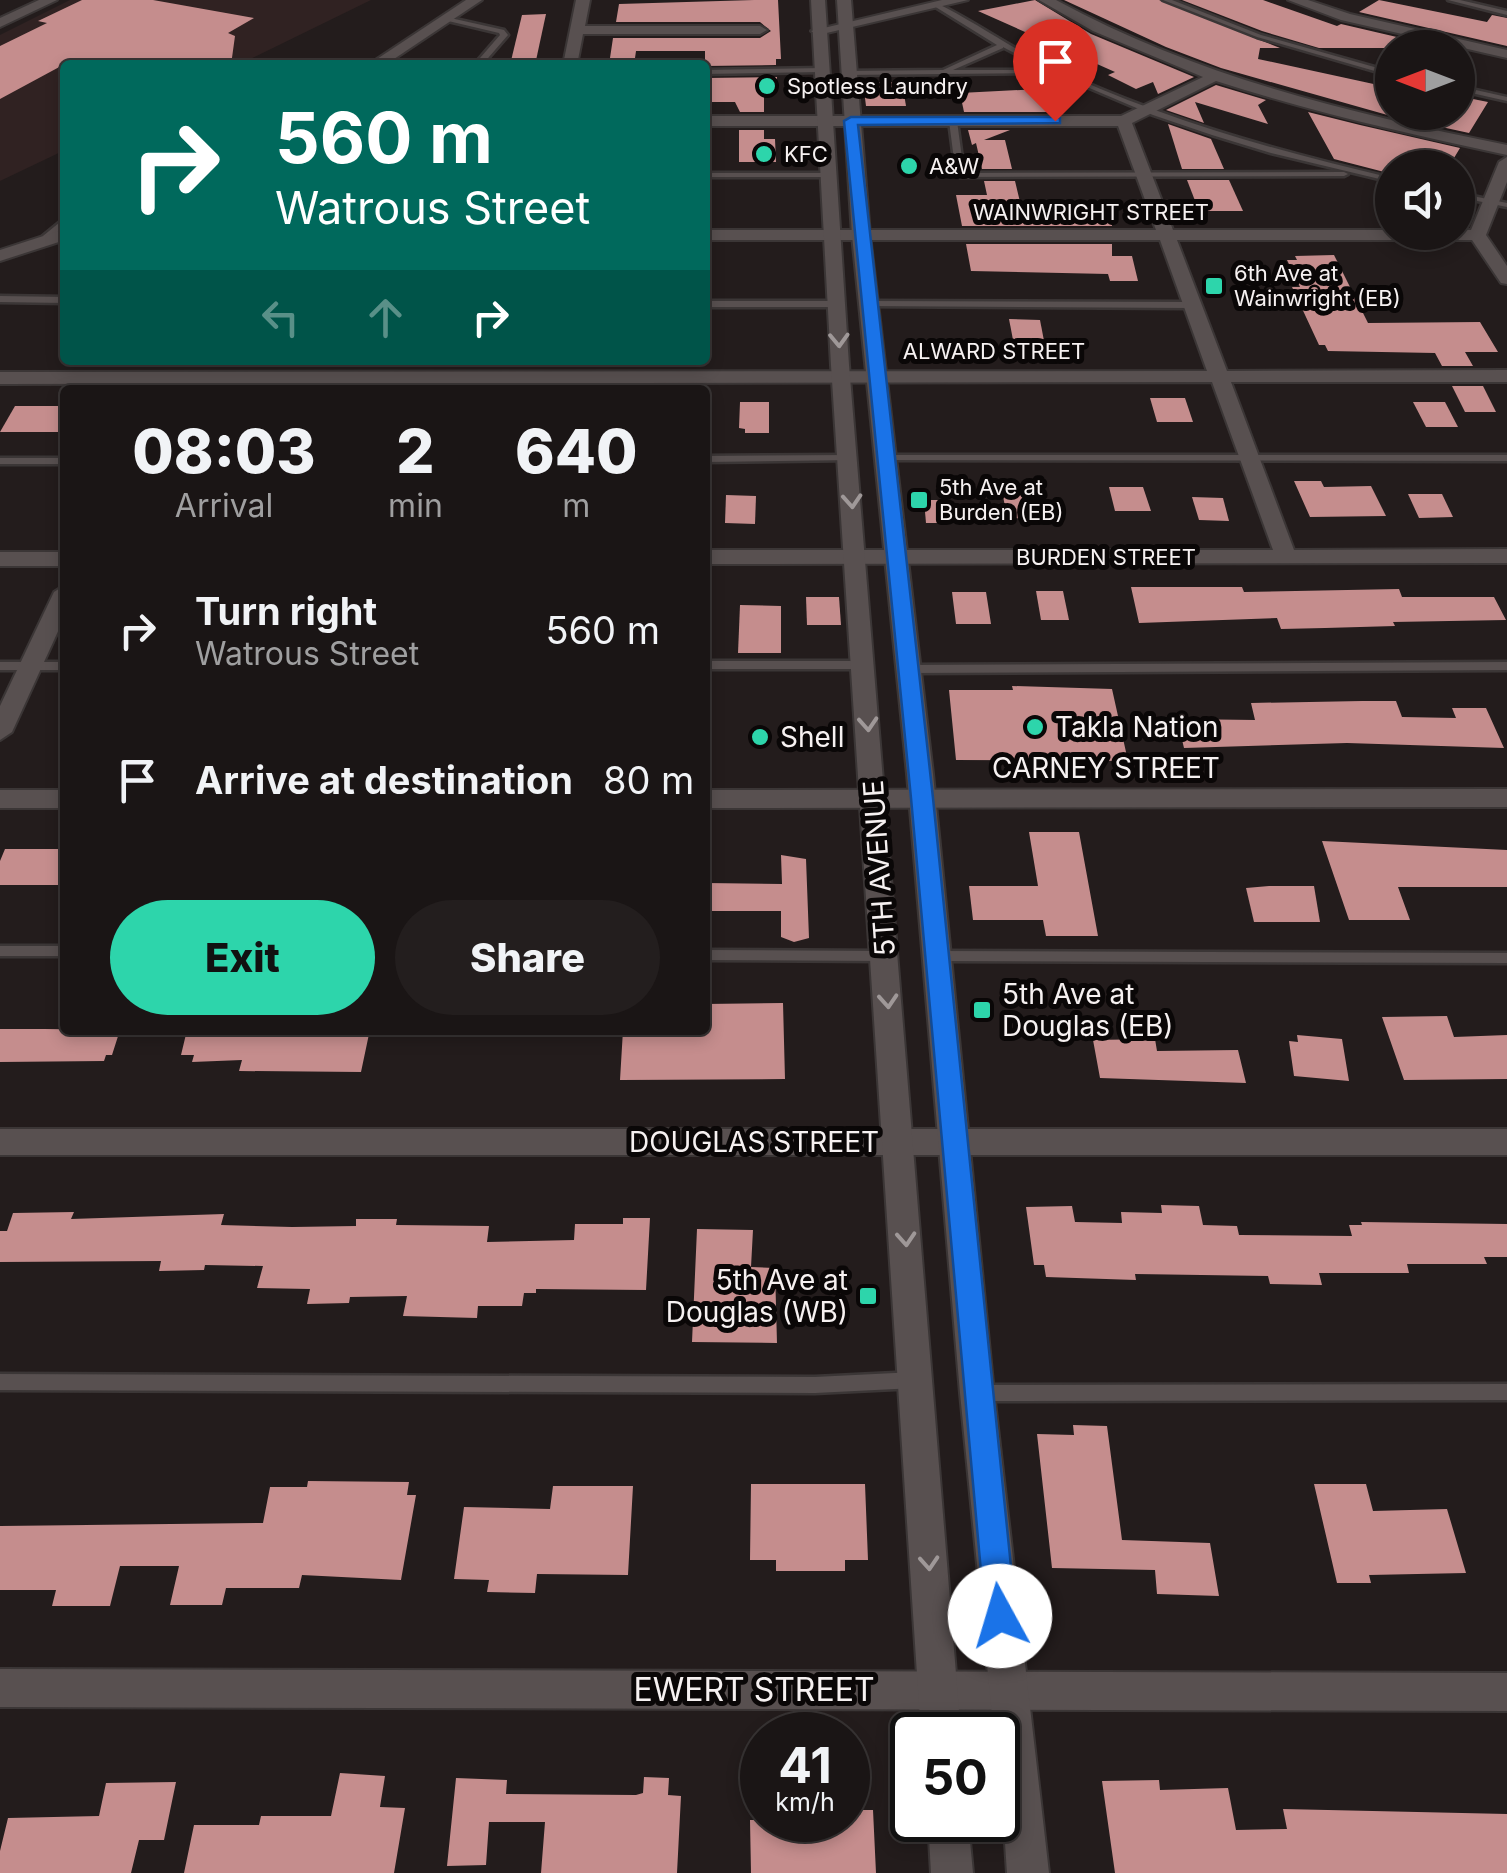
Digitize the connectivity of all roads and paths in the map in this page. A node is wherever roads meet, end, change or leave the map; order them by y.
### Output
1 (50, 0) edge
2 (476, 0) edge
3 (583, 0) edge
4 (818, 0) edge
5 (844, 0) edge
6 (960, 0) edge
7 (1046, 0) edge
8 (1166, 0) edge
9 (1296, 0) edge
10 (1450, 0) edge
11 (936, 5) junction
12 (1507, 13) edge
13 (446, 19) junction
14 (0, 23) edge
15 (844, 25) junction
16 (577, 30) junction
17 (760, 30) dead end
18 (818, 31) junction
19 (1000, 46) junction
20 (1507, 54) edge
21 (383, 60) edge
22 (482, 60) edge
23 (571, 60) edge
24 (1375, 69) edge
25 (820, 70) junction
26 (710, 72) edge
27 (943, 72) junction
28 (1057, 72) junction
29 (847, 73) junction
30 (1218, 75) junction
31 (1475, 91) edge
32 (1507, 98) edge
33 (1149, 109) junction
34 (710, 121) edge
35 (824, 121) junction
36 (851, 121) junction
37 (953, 121) junction
38 (1124, 121) junction
39 (1507, 150) edge
40 (1507, 162) edge
41 (1365, 174) junction
42 (710, 175) edge
43 (828, 175) junction
44 (1144, 175) junction
45 (1375, 176) edge
46 (1498, 204) edge
47 (60, 225) edge
48 (60, 235) edge
49 (710, 235) edge
50 (833, 235) junction
51 (862, 235) junction
52 (1165, 235) junction
53 (1477, 235) junction
54 (46, 238) junction
55 (0, 256) edge
56 (1507, 279) edge
57 (0, 299) edge
58 (60, 300) edge
59 (710, 304) edge
60 (838, 304) junction
61 (869, 304) junction
62 (1191, 305) junction
63 (164, 376) edge
64 (842, 376) junction
65 (877, 376) junction
66 (1218, 376) junction
67 (1507, 376) edge
68 (0, 378) edge
69 (1246, 457) junction
70 (849, 458) junction
71 (886, 458) junction
72 (1507, 458) edge
73 (710, 459) edge
74 (0, 461) edge
75 (60, 461) edge
76 (1286, 556) junction
77 (1507, 556) edge
78 (710, 557) edge
79 (856, 557) junction
80 (897, 557) junction
81 (0, 559) edge
82 (60, 559) edge
83 (60, 603) edge
84 (710, 665) edge
85 (864, 665) junction
86 (0, 666) edge
87 (30, 666) junction
88 (60, 666) edge
89 (1507, 666) edge
90 (908, 669) junction
91 (0, 732) edge
92 (922, 798) junction
93 (1507, 798) edge
94 (0, 799) edge
95 (60, 799) edge
96 (710, 799) edge
97 (874, 799) junction
98 (0, 951) edge
99 (60, 952) edge
100 (710, 955) edge
101 (885, 956) junction
102 (938, 956) junction
103 (1507, 958) edge
104 (0, 1142) edge
105 (899, 1142) junction
106 (1507, 1142) edge
107 (956, 1143) junction
108 (916, 1380) junction
109 (0, 1382) edge
110 (1507, 1392) edge
111 (977, 1393) junction
112 (0, 1688) edge
113 (1008, 1690) junction
114 (938, 1691) junction
115 (1507, 1692) edge
116 (940, 1712) edge
117 (950, 1842) edge
118 (952, 1873) edge
119 (1028, 1873) edge

1 - 14 street
2 - 13 street
3 - 16 street
4 - 18 street, 5TH AVENUE
5 - 15 street, 5TH AVENUE
6 - 11 street
7 - 30 street
8 - 24 lane
9 - 20 street
10 - 12 lane
11 - 15 street
11 - 19 lane
13 - 21 street
13 - 22 lane
15 - 18 street
15 - 29 street, 5TH AVENUE
16 - 17 street
16 - 23 street
18 - 25 street, 5TH AVENUE
19 - 27 lane
19 - 28 lane
25 - 26 lane
25 - 35 street, 5TH AVENUE
27 - 28 lane
27 - 29 lane
28 - 33 lane
29 - 36 street, 5TH AVENUE
30 - 33 street
30 - 39 street
31 - 32 lane
33 - 38 street
33 - 41 lane
34 - 35 street
35 - 36 street
35 - 43 street, 5TH AVENUE
36 - 37 street
36 - 51 street, 5TH AVENUE
37 - 38 street
37 - 44 lane
38 - 44 street
40 - 46 street
41 - 44 lane
41 - 45 lane
42 - 43 lane
43 - 50 street, 5TH AVENUE
44 - 52 street
46 - 53 street
47 - 54 lane
48 - 54 street
49 - 50 street, WAINWRIGHT STREET
50 - 51 street, WAINWRIGHT STREET
50 - 60 street, 5TH AVENUE
51 - 52 street, WAINWRIGHT STREET
51 - 61 street, 5TH AVENUE
52 - 53 street, WAINWRIGHT STREET
52 - 62 street
53 - 56 street
54 - 55 street
57 - 58 lane
59 - 60 lane
60 -> 64 street, 5TH AVENUE
61 - 62 lane
61 - 65 street, 5TH AVENUE
62 - 66 street
63 - 64 street, ALWARD STREET
63 - 68 street, ALWARD STREET
64 - 65 street, ALWARD STREET
64 - 70 street, 5TH AVENUE
65 - 66 street, ALWARD STREET
65 - 71 street, 5TH AVENUE
66 - 67 street, ALWARD STREET
66 - 69 street
69 - 71 lane
69 - 72 lane
69 - 76 street
70 - 73 lane
70 -> 79 street, 5TH AVENUE
71 - 80 street, 5TH AVENUE
74 - 75 lane
76 - 77 street, BURDEN STREET
76 - 80 street, BURDEN STREET
78 - 79 street, BURDEN STREET
79 - 80 street, BURDEN STREET
79 - 85 street, 5TH AVENUE
80 - 90 street, 5TH AVENUE
81 - 82 street
83 - 87 street
84 - 85 lane
85 -> 97 street, 5TH AVENUE
86 - 87 lane
87 - 88 lane
87 - 91 street
89 - 90 lane
90 - 92 street, 5TH AVENUE
92 - 93 street, CARNEY STREET
92 - 97 street, CARNEY STREET
92 - 102 street, 5TH AVENUE
94 - 95 street
96 - 97 street, CARNEY STREET
97 - 101 street, 5TH AVENUE
98 - 99 lane
100 - 101 lane
101 -> 105 street, 5TH AVENUE
102 - 103 lane
102 - 107 street, 5TH AVENUE
104 - 105 street, DOUGLAS STREET
105 - 107 street, DOUGLAS STREET
105 -> 108 street, 5TH AVENUE
106 - 107 street, DOUGLAS STREET
107 - 111 street, 5TH AVENUE
108 - 109 lane
108 -> 114 street, 5TH AVENUE
110 - 111 lane
111 - 113 street, 5TH AVENUE
112 - 114 street, EWERT STREET
113 - 114 street, EWERT STREET
113 - 115 street, EWERT STREET
113 - 119 street, 5TH AVENUE
114 - 116 street, 5TH AVENUE
117 - 118 street

